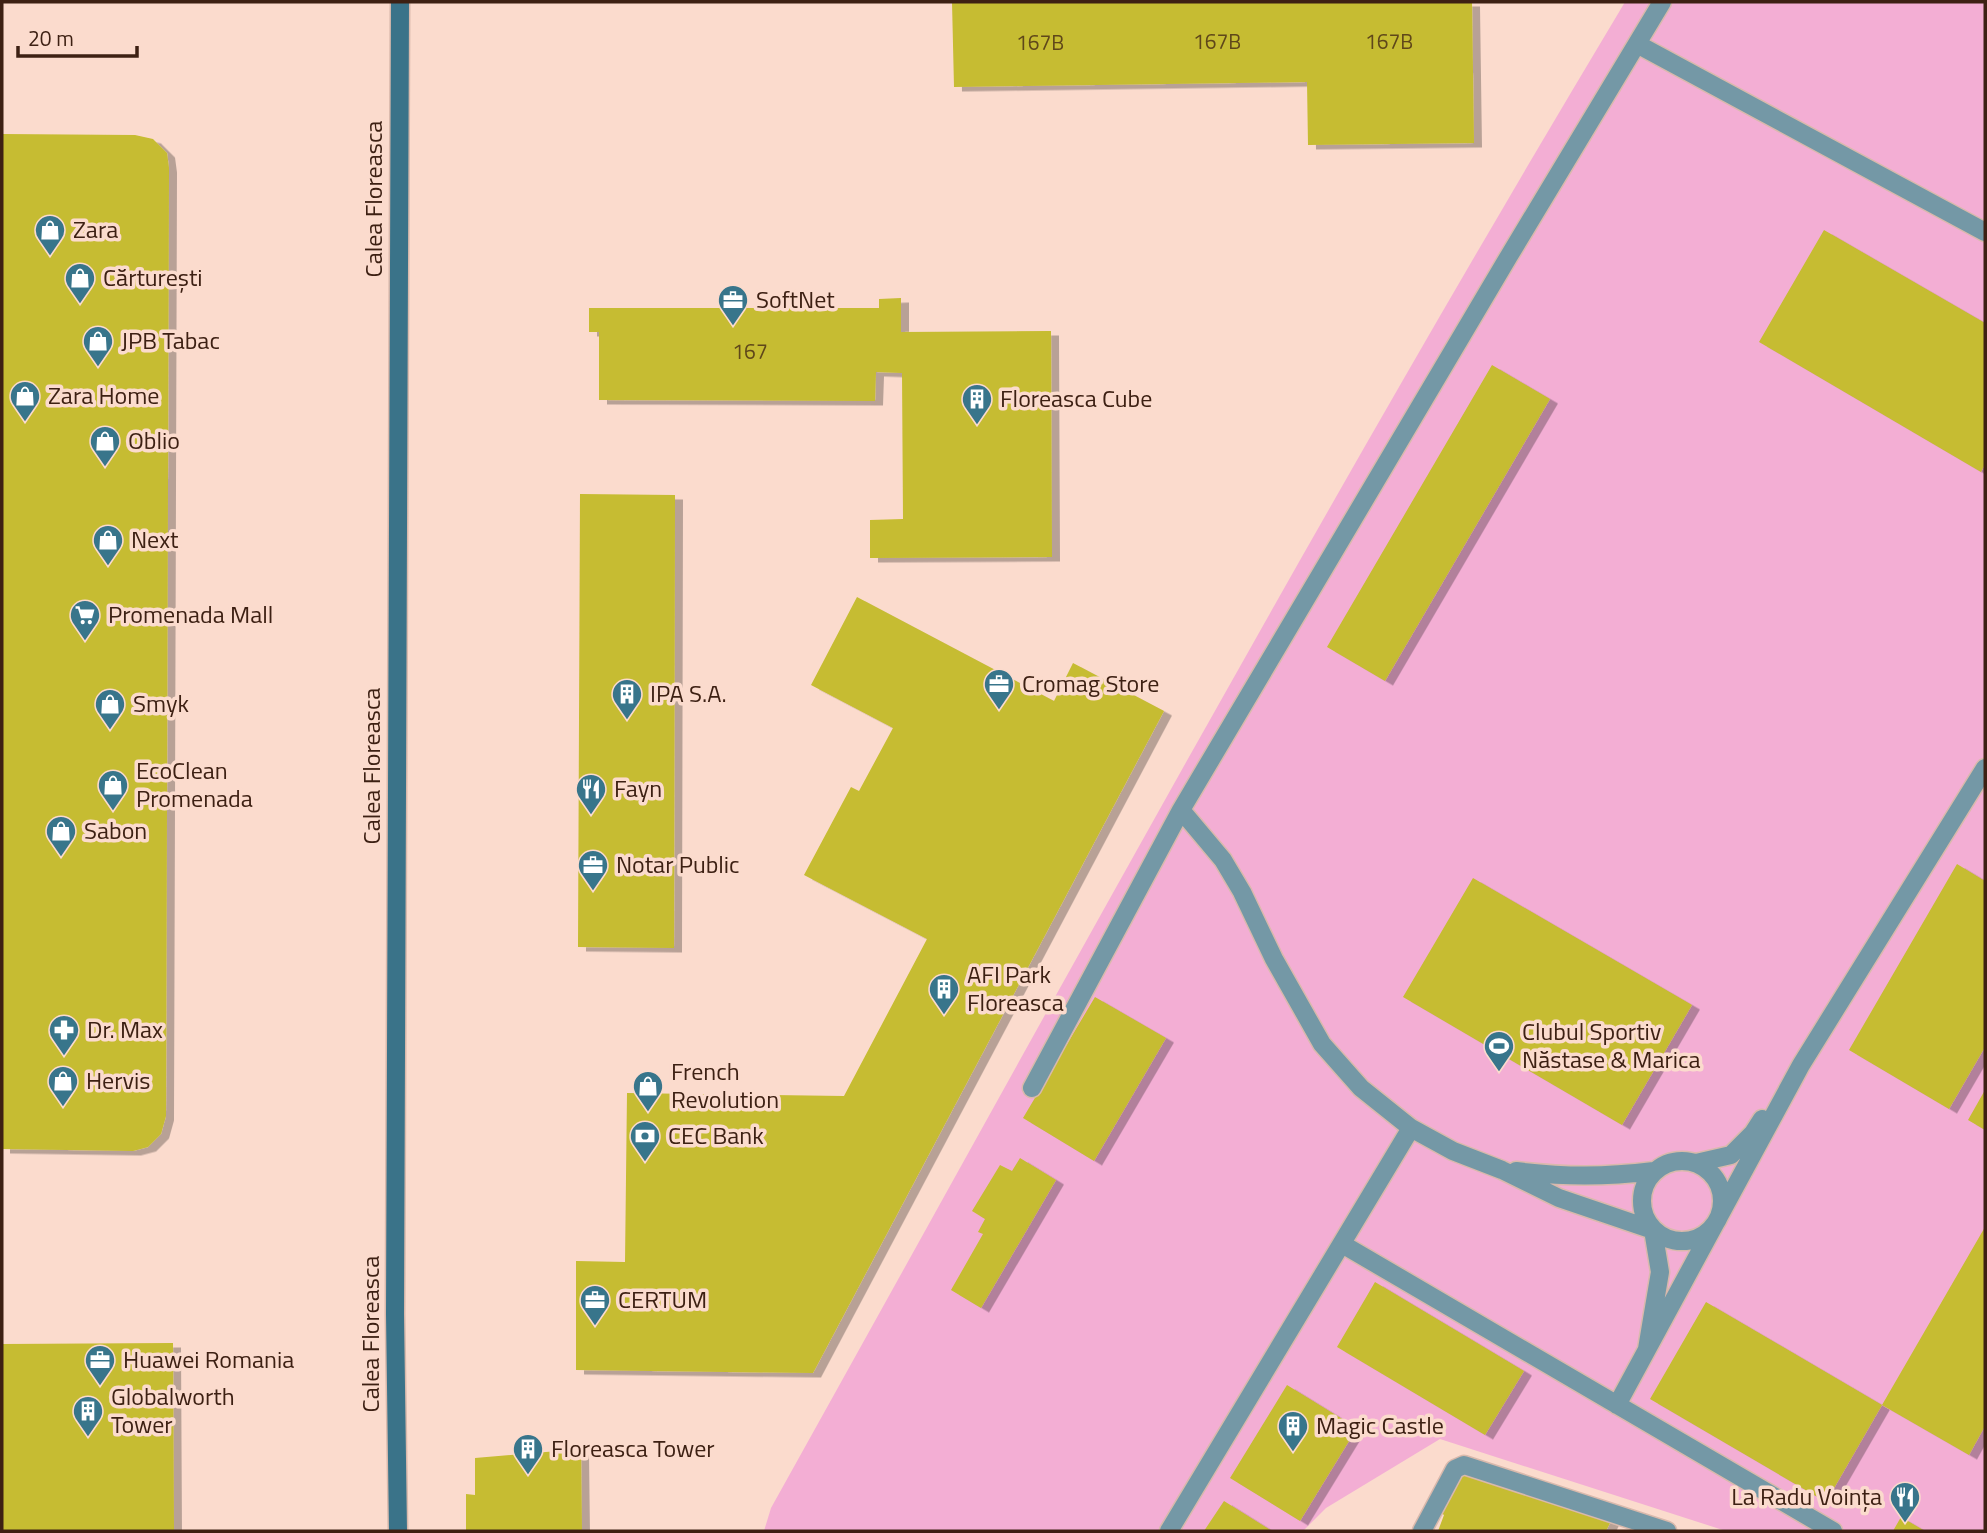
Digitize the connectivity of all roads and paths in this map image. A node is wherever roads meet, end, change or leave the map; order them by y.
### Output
1 (400, 2) edge
2 (1662, 2) edge
3 (1637, 44) junction
4 (1985, 232) edge
5 (1985, 768) edge
6 (1181, 810) junction
7 (1801, 1065) junction
8 (1032, 1088) dead end
9 (1411, 1128) junction
10 (1696, 1163) junction
11 (1502, 1170) junction
12 (1654, 1171) junction
13 (1717, 1223) junction
14 (1653, 1230) junction
15 (1342, 1244) junction
16 (1647, 1349) junction
17 (1617, 1405) junction
18 (1633, 1526) edge
19 (398, 1531) edge
20 (1169, 1531) edge
21 (1422, 1531) edge
22 (1667, 1531) edge
23 (1833, 1531) edge

1 - 19 main road, Calea Floreasca
2 - 3 street
3 - 4 street
3 - 6 street
5 - 7 street
6 - 8 street
6 - 9 street
7 - 10 street
7 - 13 street
9 - 11 street
9 - 15 street
10 - 12 street
10 - 13 street
11 - 12 street
11 - 14 street
12 - 14 street
13 - 14 street
13 - 16 street
14 - 16 street
15 - 17 street
15 - 20 street
16 - 17 street
17 - 23 street
18 - 21 street
18 - 22 street

